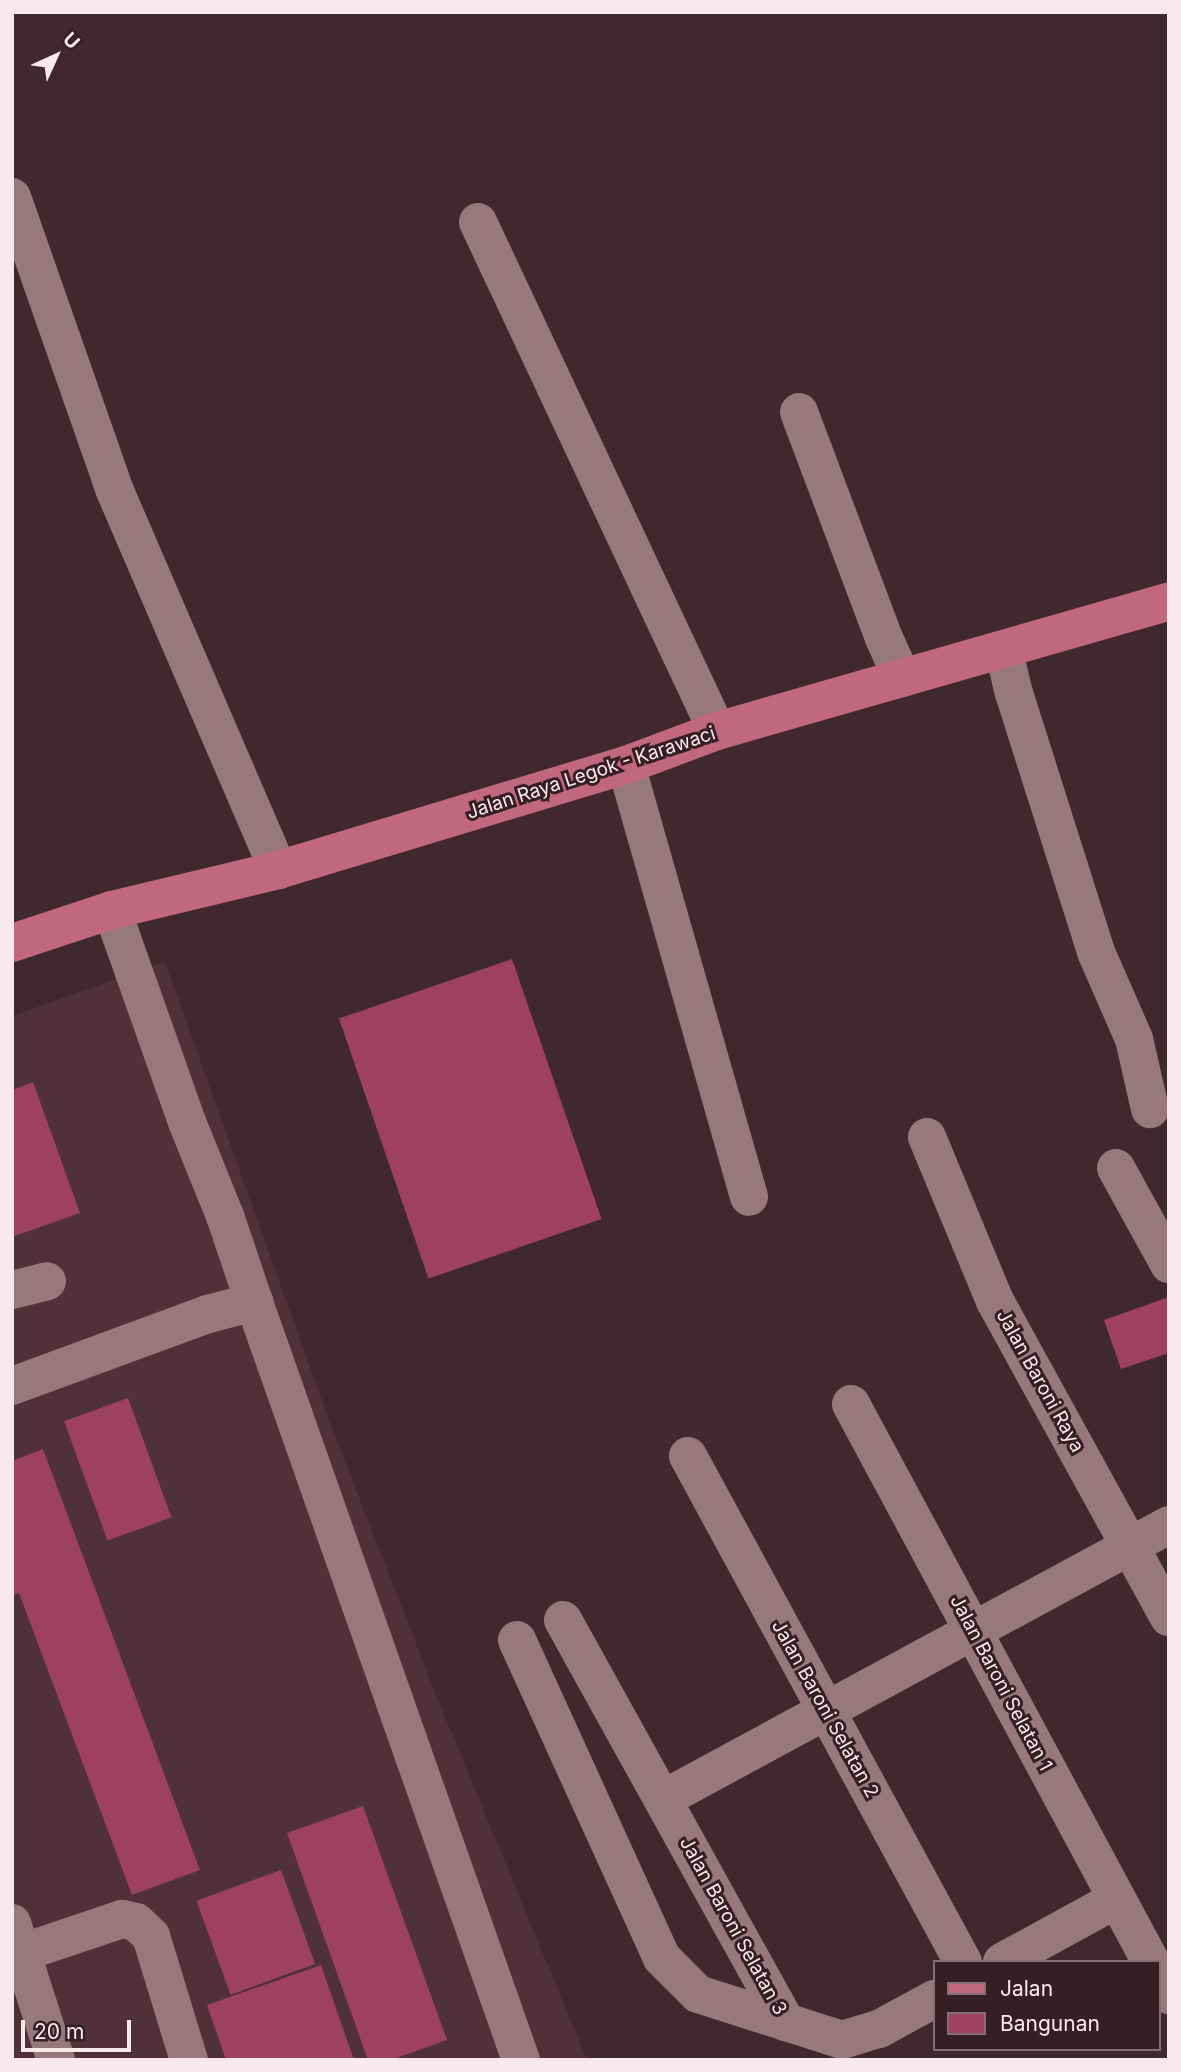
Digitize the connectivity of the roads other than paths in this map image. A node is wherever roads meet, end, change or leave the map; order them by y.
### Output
1 (12, 197) edge
2 (478, 222) dead end
3 (799, 412) dead end
4 (1169, 601) edge
5 (1004, 651) junction
6 (902, 678) junction
7 (718, 731) junction
8 (626, 765) junction
9 (278, 870) junction
10 (112, 910) junction
11 (12, 943) edge
12 (1150, 1109) dead end
13 (927, 1137) dead end
14 (1116, 1168) dead end
15 (749, 1197) dead end
16 (1169, 1264) edge
17 (254, 1302) junction
18 (12, 1387) edge
19 (851, 1404) dead end
20 (688, 1456) dead end
21 (1169, 1525) edge
22 (1130, 1546) junction
23 (1169, 1618) edge
24 (564, 1620) dead end
25 (973, 1632) junction
26 (517, 1640) dead end
27 (826, 1711) junction
28 (663, 1800) junction
29 (1117, 1899) junction
30 (17, 1938) edge
31 (962, 1960) edge
32 (1006, 1960) edge
33 (1150, 1960) edge
34 (1160, 1979) edge
35 (1169, 1995) edge
36 (932, 2000) edge
37 (786, 2022) junction
38 (56, 2060) edge
39 (189, 2060) edge
40 (521, 2060) edge

1 - 9 street
2 - 7 street
3 - 6 street
4 - 5 main road, Jalan Raya Legok - Karawaci
5 - 6 main road, Jalan Raya Legok - Karawaci
5 - 12 street
6 - 7 main road, Jalan Raya Legok - Karawaci
7 - 8 main road, Jalan Raya Legok - Karawaci
8 - 9 main road, Jalan Raya Legok - Karawaci
8 - 15 street
9 - 10 main road, Jalan Raya Legok - Karawaci
10 - 11 main road, Jalan Raya Legok - Karawaci
10 - 17 street
13 - 22 street, Jalan Baroni Raya
14 - 16 street
17 - 18 street
17 - 40 street
19 - 25 street, Jalan Baroni Selatan 1
20 - 27 street, Jalan Baroni Selatan 2
21 - 22 street
22 - 23 street, Jalan Baroni Raya
22 - 25 street
24 - 28 street, Jalan Baroni Selatan 3
25 - 27 street
25 - 29 street, Jalan Baroni Selatan 1
26 - 37 street, Jalan Baroni Selatan 3
27 - 28 street
27 - 31 street, Jalan Baroni Selatan 2
28 - 37 street, Jalan Baroni Selatan 3
29 - 32 street
29 - 33 street, Jalan Baroni Selatan 1
30 - 38 street
30 - 39 street
34 - 35 street
36 - 37 street

